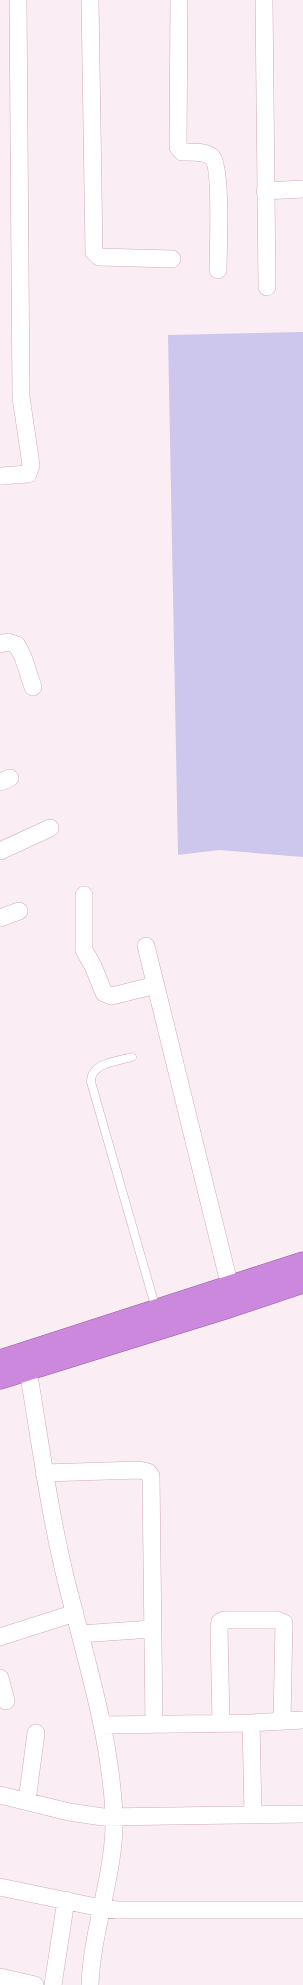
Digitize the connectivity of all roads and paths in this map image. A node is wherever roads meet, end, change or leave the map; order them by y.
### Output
1 (18, 0) edge
2 (90, 0) edge
3 (179, 0) edge
4 (264, 0) edge
5 (303, 189) edge
6 (265, 191) junction
7 (172, 259) dead end
8 (218, 270) dead end
9 (267, 287) dead end
10 (0, 476) edge
11 (0, 644) edge
12 (32, 687) dead end
13 (50, 828) dead end
14 (0, 851) edge
15 (84, 895) dead end
16 (19, 911) dead end
17 (0, 918) edge
18 (146, 946) dead end
19 (156, 985) junction
20 (132, 1057) dead end
21 (303, 1263) edge
22 (303, 1282) edge
23 (224, 1295) junction
24 (157, 1310) junction
25 (0, 1361) edge
26 (28, 1370) junction
27 (0, 1378) edge
28 (44, 1473) junction
29 (75, 1613) junction
30 (152, 1629) junction
31 (80, 1634) junction
32 (0, 1637) edge
33 (0, 1678) edge
34 (6, 1701) dead end
35 (303, 1720) edge
36 (282, 1721) junction
37 (221, 1723) junction
38 (251, 1723) junction
39 (102, 1725) junction
40 (154, 1725) junction
41 (36, 1733) dead end
42 (0, 1795) edge
43 (27, 1801) junction
44 (253, 1814) junction
45 (303, 1814) edge
46 (114, 1817) junction
47 (0, 1887) edge
48 (66, 1900) junction
49 (101, 1908) junction
50 (303, 1910) edge
51 (0, 1977) edge
52 (35, 1985) edge
53 (53, 1985) edge
54 (90, 1985) edge

1 - 10 street
2 - 7 street
3 - 8 street
4 - 6 street
5 - 6 street
6 - 9 street
11 - 12 street
13 - 14 street
15 - 19 street
16 - 17 street
18 - 19 street
19 - 23 street
20 - 24 lane
21 - 23 highway
22 - 23 highway
23 - 24 highway
23 - 26 highway
24 - 25 highway
26 - 27 highway
26 - 28 street
28 - 29 street
28 - 30 street
29 - 31 street
29 - 32 street
30 - 31 street
30 - 40 street
31 - 39 street
33 - 34 street
35 - 36 street
36 - 37 street
36 - 38 street
37 - 38 street
37 - 40 street
38 - 44 street
39 - 40 street
39 - 46 street
41 - 43 street
42 - 43 street
43 - 46 street
44 - 45 street
44 - 46 street
46 - 49 street
47 - 48 street
48 - 49 street
48 - 53 street
49 - 50 street
49 - 54 street
51 - 52 street

